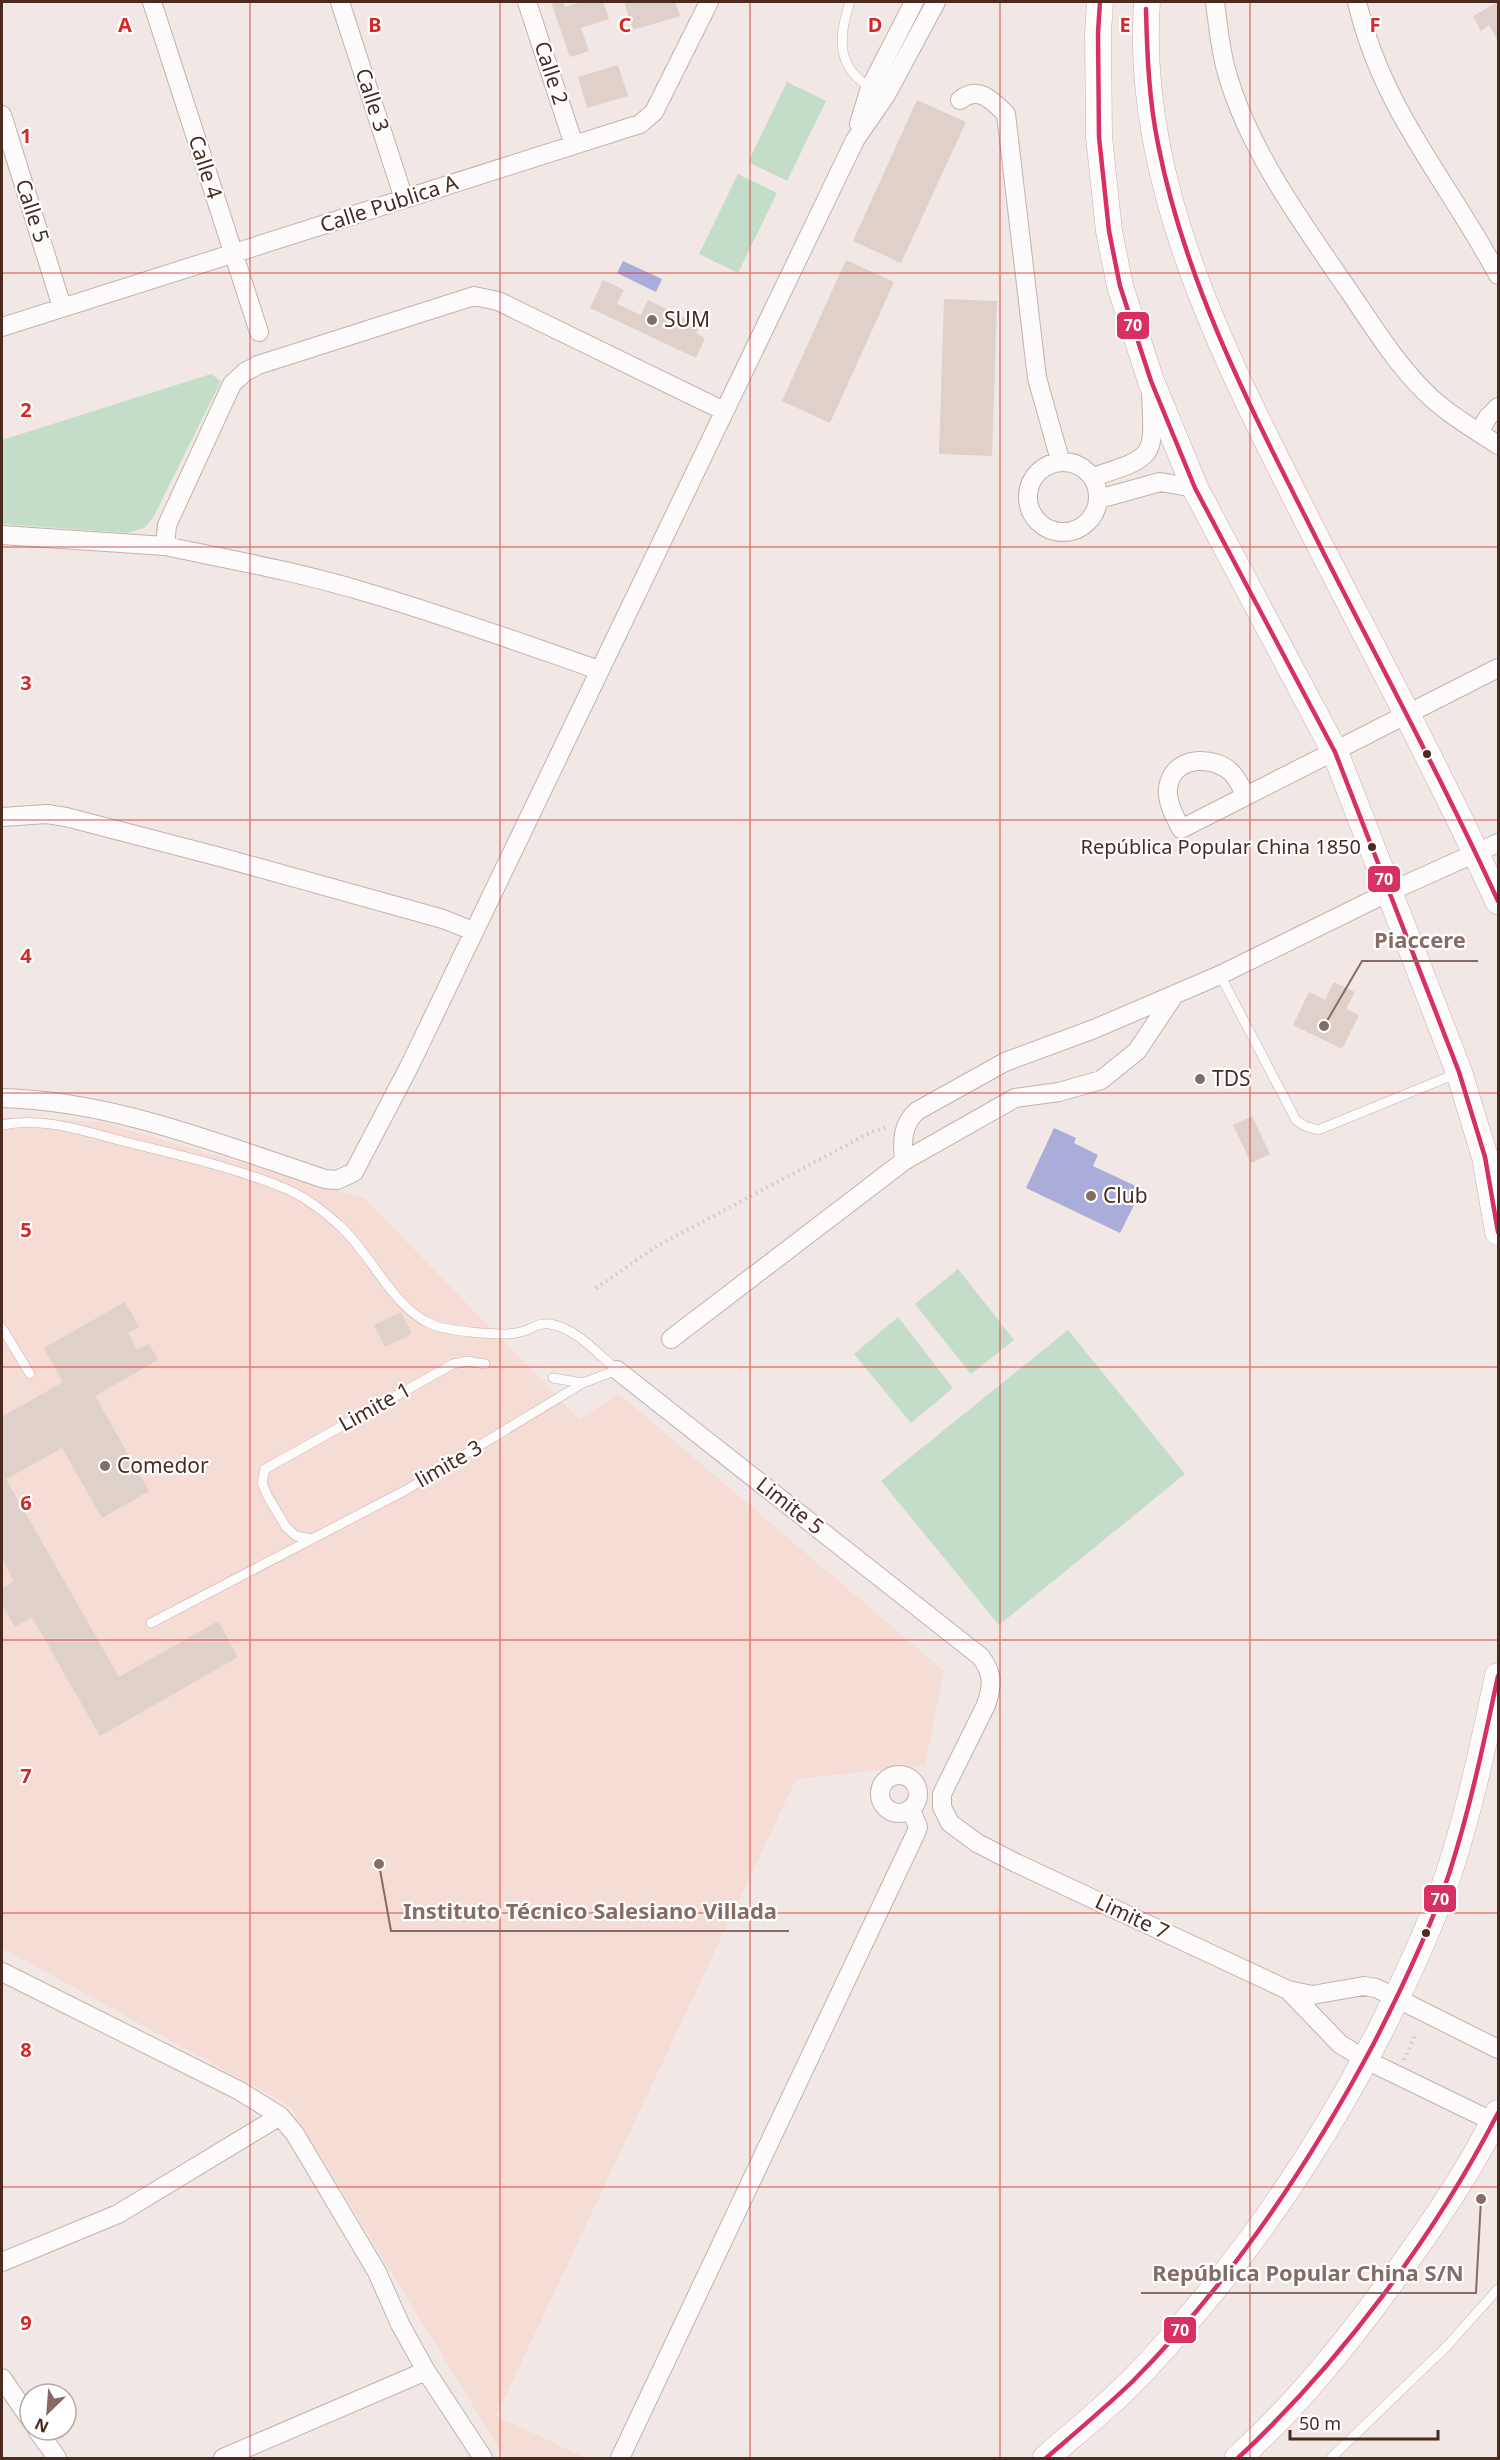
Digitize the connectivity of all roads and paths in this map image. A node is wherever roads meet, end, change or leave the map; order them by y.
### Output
1 (152, 2) edge
2 (340, 2) edge
3 (527, 2) edge
4 (710, 2) edge
5 (850, 2) edge
6 (936, 2) edge
7 (1100, 2) edge
8 (1147, 2) edge
9 (1215, 2) edge
10 (1357, 2) edge
11 (911, 7) edge
12 (878, 92) junction
13 (960, 100) dead end
14 (2, 115) edge
15 (574, 145) junction
16 (404, 199) junction
17 (233, 254) junction
18 (1498, 275) edge
19 (62, 307) junction
20 (2, 327) edge
21 (259, 332) dead end
22 (1151, 381) junction
23 (1498, 407) edge
24 (724, 411) junction
25 (1479, 432) junction
26 (1498, 446) edge
27 (1060, 460) junction
28 (1093, 477) junction
29 (1195, 488) junction
30 (1099, 500) junction
31 (2, 535) edge
32 (165, 546) junction
33 (1498, 668) edge
34 (599, 670) junction
35 (1406, 716) junction
36 (1335, 752) junction
37 (1246, 796) dead end
38 (2, 817) edge
39 (1487, 848) edge
40 (1389, 892) junction
41 (1498, 901) edge
42 (473, 931) junction
43 (1220, 975) junction
44 (1175, 994) junction
45 (1459, 1072) junction
46 (2, 1098) edge
47 (908, 1119) junction
48 (2, 1125) edge
49 (904, 1161) junction
50 (1498, 1232) edge
51 (596, 1288) dead end
52 (2, 1328) edge
53 (672, 1340) dead end
54 (485, 1364) dead end
55 (617, 1370) junction
56 (30, 1374) dead end
57 (553, 1378) dead end
58 (583, 1383) junction
59 (311, 1539) junction
60 (151, 1623) dead end
61 (1498, 1676) edge
62 (947, 1784) joint
63 (911, 1810) dead end
64 (2, 1972) edge
65 (1288, 1990) junction
66 (1396, 2000) junction
67 (1498, 2049) edge
68 (1366, 2060) junction
69 (280, 2116) junction
70 (1497, 2120) edge
71 (2, 2262) edge
72 (1498, 2289) edge
73 (426, 2371) junction
74 (2, 2378) edge
75 (18, 2402) edge
76 (46, 2442) edge
77 (57, 2458) edge
78 (223, 2458) edge
79 (483, 2458) edge
80 (620, 2458) edge
81 (1046, 2458) edge
82 (1238, 2458) edge
83 (1331, 2458) edge

1 - 17 street, Calle 4
2 - 16 street, Calle 3
3 - 15 street, Calle 2
4 - 15 street, Calle Publica A
5 - 12 lane
6 - 12 street
7 - 22 main road
8 - 35 main road
9 - 25 street
10 - 18 street
11 - 12 street
12 - 24 street
13 - 27 street
14 - 19 street, Calle 5
15 - 16 street, Calle Publica A
16 - 17 street, Calle Publica A
17 - 19 street, Calle Publica A
17 - 21 street, Calle 4
19 - 20 street, Calle Publica A
22 - 28 street
22 - 29 main road
23 - 25 street
24 - 32 street
24 - 34 street
25 - 26 street
27 - 28 street
27 - 30 street
28 - 30 street
29 - 30 street
29 - 36 main road
31 - 32 street
32 - 34 street
33 - 35 street
34 - 42 street
35 - 36 street
35 - 39 main road
36 - 37 street
36 - 40 main road
38 - 42 street
39 - 40 street
39 - 41 main road
40 - 43 street
40 - 45 main road
42 - 46 street
43 - 44 street
43 - 45 lane
44 - 47 street
44 - 49 street
45 - 50 main road
47 - 49 street
47 - 51 path
48 - 55 lane
49 - 53 street
52 - 56 lane
54 - 59 lane, Limite 1
55 - 58 lane, limite 3
55 - 62 street, Limite 5
57 - 58 lane
58 - 59 lane, limite 3
59 - 60 lane, limite 3
61 - 66 main road
62 - 65 street, Limite 7
63 - 80 street
64 - 69 street
65 - 66 street
65 - 68 street
66 - 67 street
66 - 68 main road
68 - 70 street
68 - 81 main road
69 - 71 street
69 - 73 street
70 - 82 main road
72 - 83 lane
73 - 78 street
73 - 79 street
74 - 75 street
76 - 77 street

